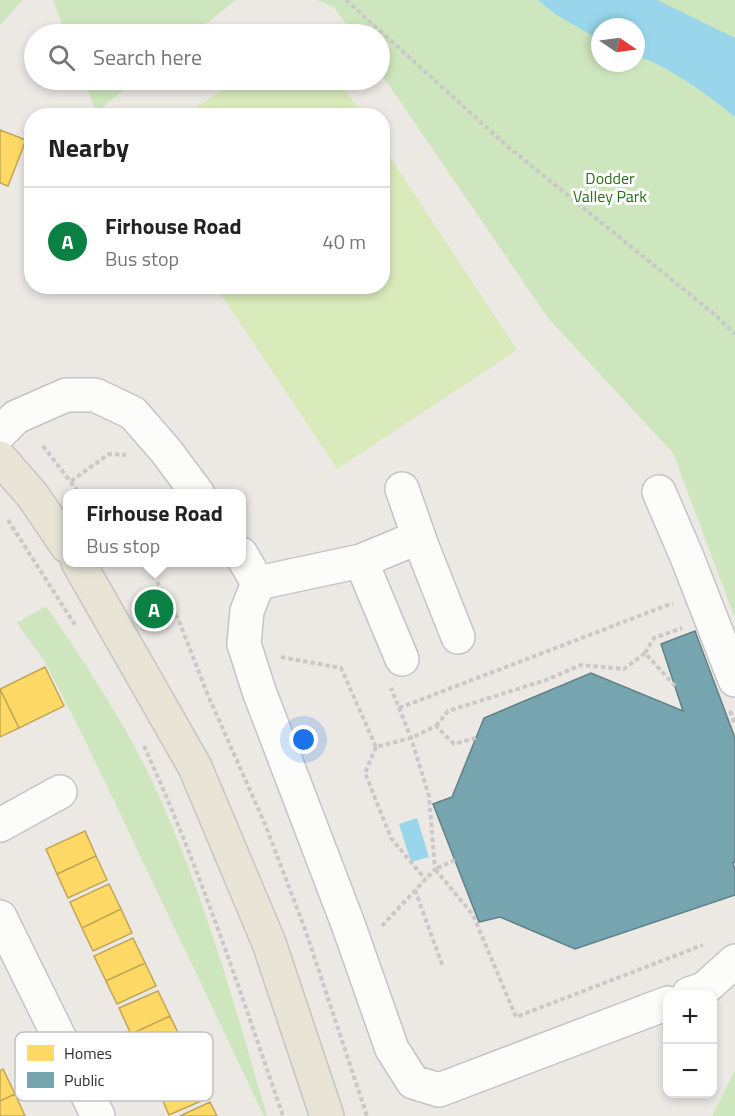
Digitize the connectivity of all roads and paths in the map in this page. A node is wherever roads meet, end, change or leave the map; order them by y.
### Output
1 (346, 0) edge
2 (372, 24) edge
3 (390, 40) edge
4 (735, 334) edge
5 (0, 433) edge
6 (43, 446) dead end
7 (132, 455) dead end
8 (0, 458) edge
9 (70, 481) junction
10 (76, 489) edge
11 (194, 489) edge
12 (402, 489) dead end
13 (659, 492) dead end
14 (6, 518) dead end
15 (419, 537) junction
16 (63, 540) edge
17 (361, 561) junction
18 (246, 563) edge
19 (81, 567) edge
20 (149, 567) edge
21 (258, 583) junction
22 (675, 602) dead end
23 (686, 627) dead end
24 (78, 631) dead end
25 (458, 637) dead end
26 (645, 653) junction
27 (280, 657) dead end
28 (396, 672) joint
29 (675, 686) dead end
30 (731, 692) edge
31 (399, 708) junction
32 (735, 725) edge
33 (436, 726) junction
34 (411, 738) junction
35 (476, 738) dead end
36 (142, 742) dead end
37 (376, 747) junction
38 (60, 792) dead end
39 (0, 825) edge
40 (455, 860) dead end
41 (435, 869) junction
42 (425, 879) junction
43 (415, 891) junction
44 (0, 917) edge
45 (379, 929) dead end
46 (724, 951) edge
47 (443, 967) dead end
48 (702, 990) edge
49 (663, 1005) edge
50 (57, 1032) edge
51 (91, 1101) edge
52 (98, 1116) edge
53 (283, 1116) edge
54 (327, 1116) edge
55 (367, 1116) edge

1 - 2 path
3 - 4 path
5 - 11 street
6 - 9 path
7 - 9 path
8 - 16 main road
9 - 10 path
12 - 15 street
13 - 30 street
14 - 24 path
15 - 17 street
15 - 25 street
17 - 21 street
17 - 28 street
18 - 21 street
19 - 54 main road
20 - 55 path
21 - 49 street
22 - 31 path
23 - 26 path
26 - 29 path
26 - 33 path
27 - 37 path
28 - 31 path
30 - 32 path
31 - 34 path
33 - 34 path
33 - 35 path
34 - 37 path
34 - 41 path
36 - 53 path
37 - 42 path
38 - 39 street
40 - 41 path
41 - 42 path
41 - 46 path
42 - 43 path
43 - 45 path
43 - 47 path
44 - 50 street
46 - 48 street
51 - 52 street

